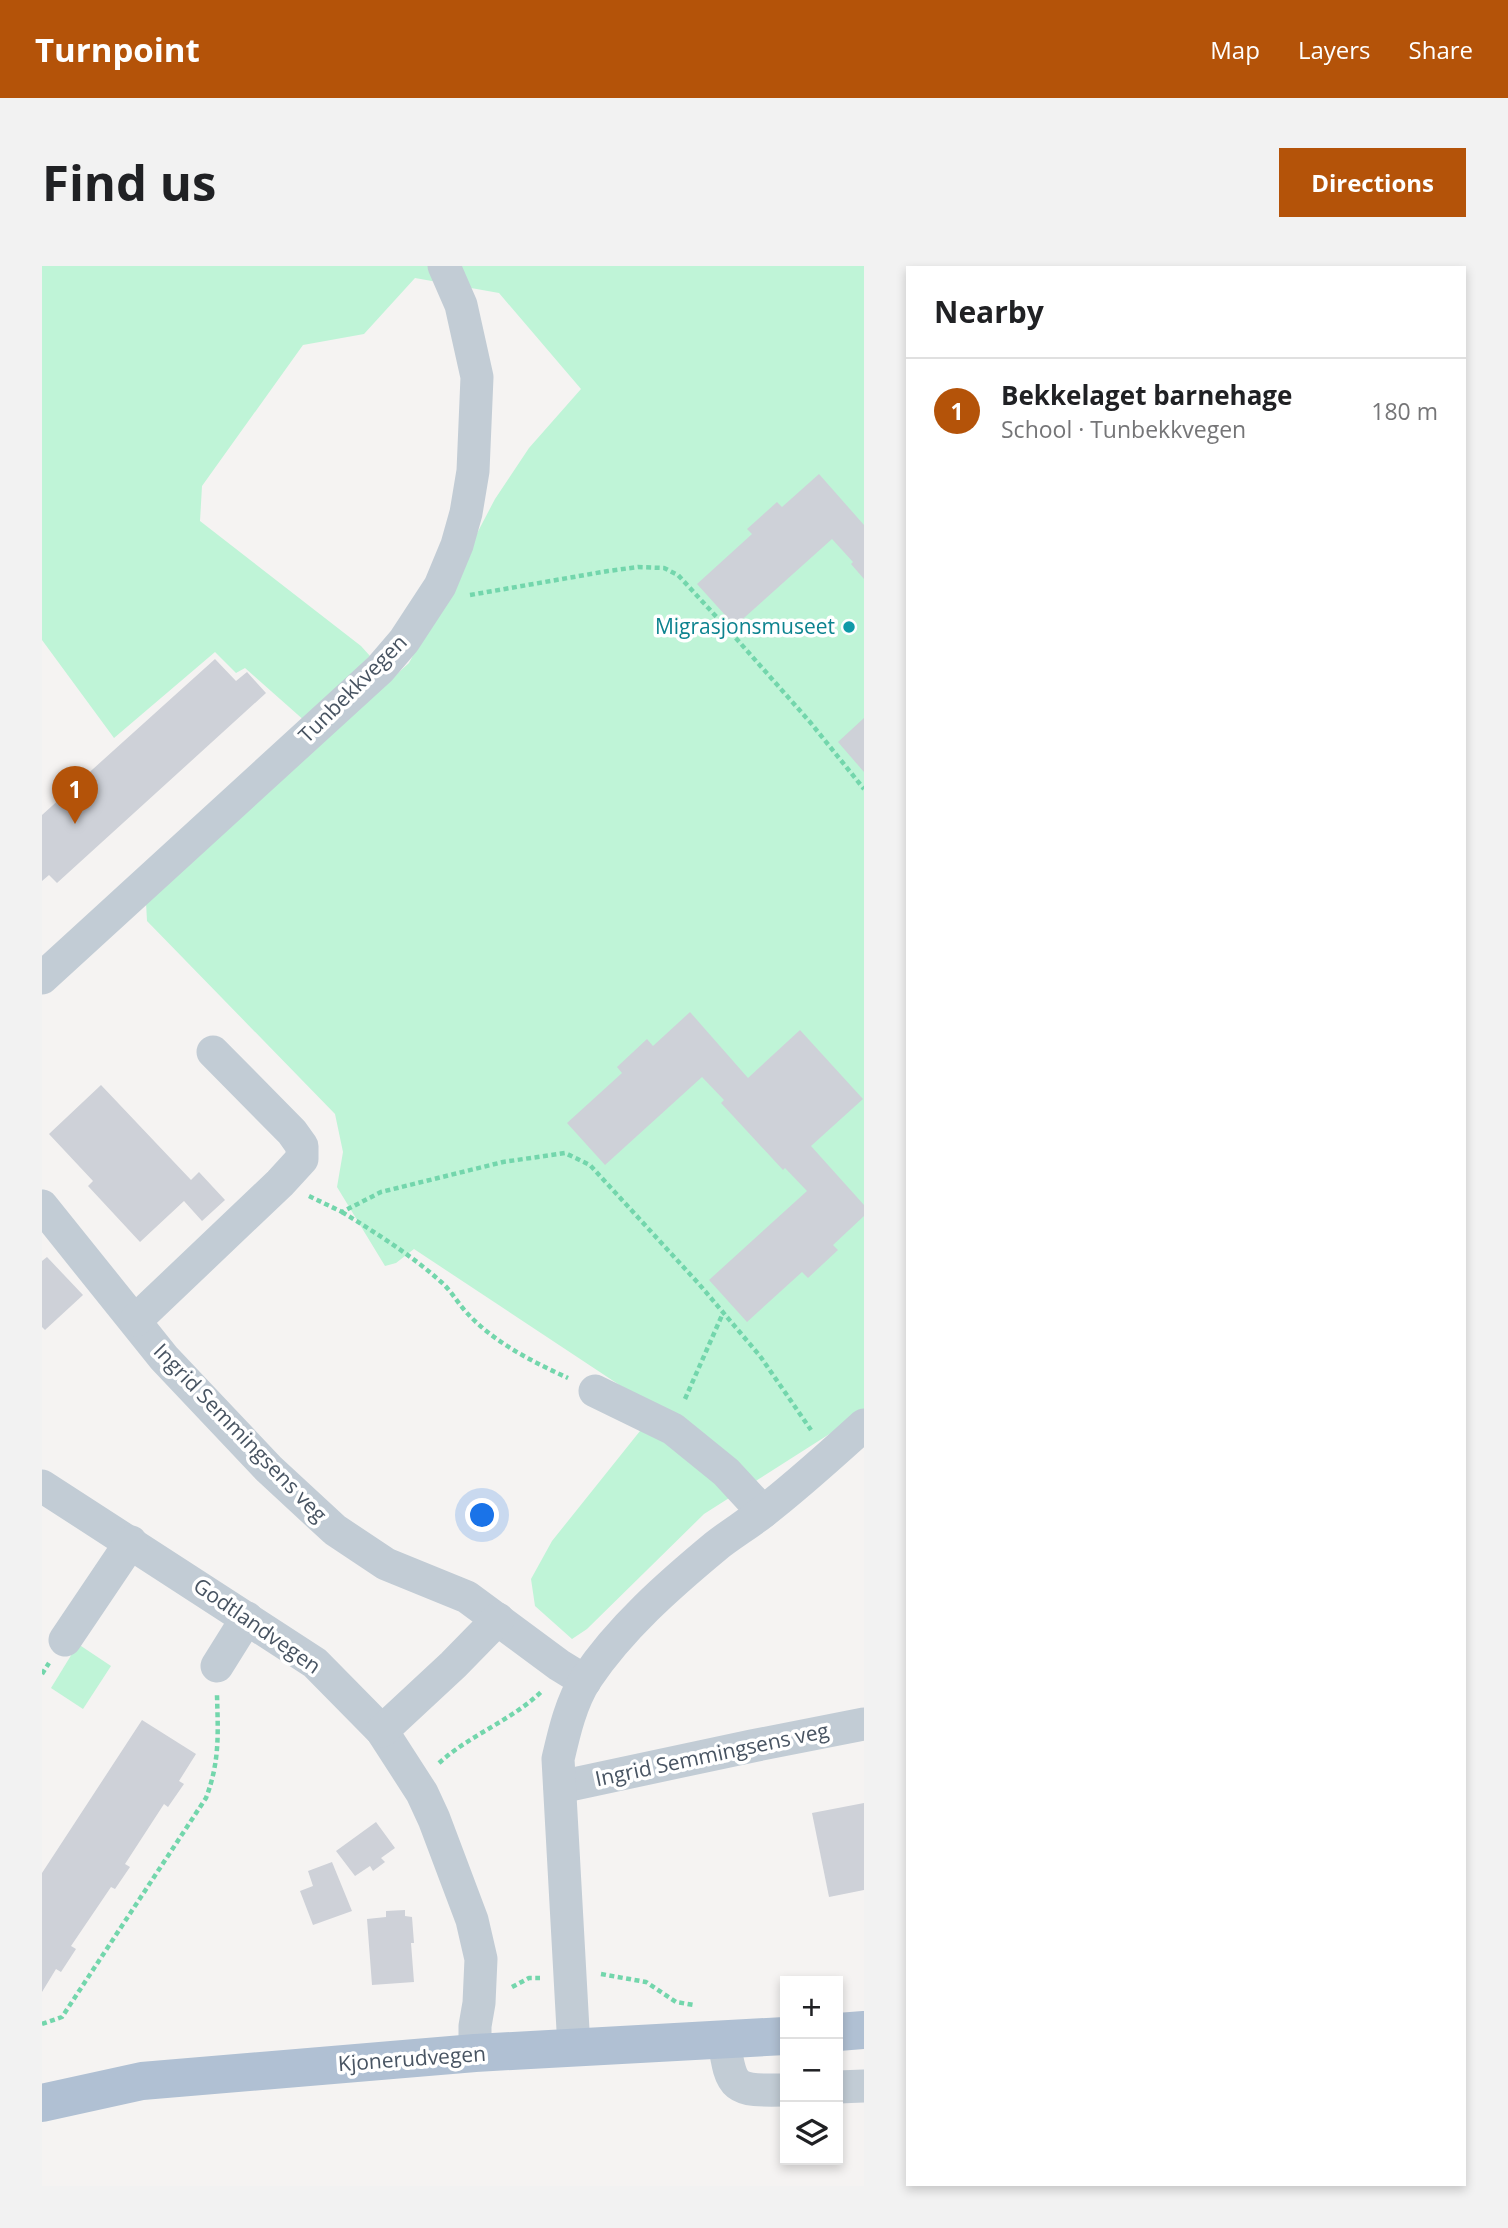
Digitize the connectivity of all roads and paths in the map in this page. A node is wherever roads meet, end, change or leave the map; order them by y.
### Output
1 (444, 266) edge
2 (440, 586) junction
3 (864, 789) edge
4 (42, 978) edge
5 (213, 1052) dead end
6 (280, 1182) junction
7 (42, 1206) edge
8 (342, 1212) junction
9 (723, 1312) junction
10 (136, 1320) junction
11 (595, 1391) joint
12 (864, 1425) edge
13 (673, 1429) junction
14 (825, 1461) junction
15 (42, 1486) edge
16 (763, 1512) junction
17 (131, 1542) junction
18 (247, 1618) junction
19 (498, 1619) junction
20 (65, 1640) dead end
21 (217, 1666) joint
22 (572, 1673) junction
23 (864, 1724) edge
24 (382, 1731) junction
25 (560, 1787) junction
26 (422, 1793) junction
27 (569, 1976) junction
28 (479, 2003) junction
29 (700, 2006) dead end
30 (42, 2024) edge
31 (864, 2030) edge
32 (843, 2032) edge
33 (780, 2036) edge
34 (724, 2040) junction
35 (574, 2048) junction
36 (475, 2053) junction
37 (864, 2086) edge
38 (843, 2087) edge
39 (780, 2090) edge
40 (42, 2103) edge

1 - 2 street, Tunbekkvegen
2 - 3 path
2 - 4 street, Tunbekkvegen
5 - 6 street
6 - 8 path
6 - 10 street
7 - 10 street
8 - 9 path
8 - 11 path
9 - 13 path
9 - 14 path
10 - 19 street, Ingrid Semmingsens veg
11 - 13 street
12 - 14 street
13 - 16 street
14 - 16 street
15 - 17 street, Godtlandvegen
16 - 22 street
17 - 18 street, Godtlandvegen
17 - 20 street
18 - 21 street
18 - 24 street, Godtlandvegen
19 - 22 street, Ingrid Semmingsens veg
19 - 24 street
21 - 30 path
22 - 25 street
22 - 26 path
23 - 25 street, Ingrid Semmingsens veg
24 - 26 street, Godtlandvegen
25 - 27 street
26 - 28 street, Godtlandvegen
27 - 28 path
27 - 29 path
27 - 35 street
28 - 36 street, Godtlandvegen
31 - 32 main road
33 - 34 main road, Kjonerudvegen
34 - 35 main road, Kjonerudvegen
34 - 39 street
35 - 36 main road, Kjonerudvegen
36 - 40 main road, Kjonerudvegen
37 - 38 street

